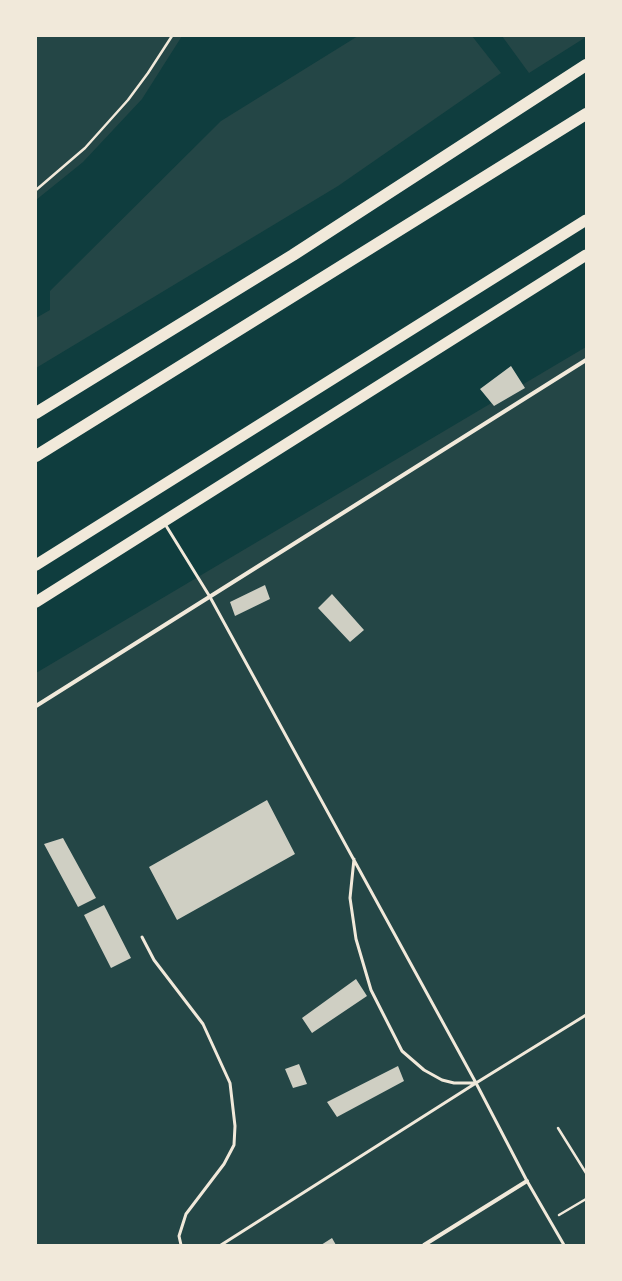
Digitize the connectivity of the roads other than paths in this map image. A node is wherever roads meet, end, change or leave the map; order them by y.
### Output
1 (586, 65) edge
2 (586, 114) edge
3 (586, 220) edge
4 (586, 255) edge
5 (586, 360) edge
6 (36, 413) edge
7 (36, 456) edge
8 (164, 521) junction
9 (36, 565) edge
10 (210, 597) junction
11 (36, 602) edge
12 (36, 706) edge
13 (354, 859) junction
14 (142, 937) dead end
15 (586, 1015) edge
16 (476, 1083) junction
17 (527, 1182) junction
18 (181, 1245) edge
19 (221, 1245) edge
20 (424, 1245) edge
21 (564, 1245) edge

1 - 6 highway
2 - 7 highway
3 - 9 highway
4 - 8 highway
5 - 10 street
8 - 10 lane
8 - 11 highway
10 - 12 street
10 - 13 lane
13 - 16 lane
13 - 16 lane
14 - 18 lane
15 - 16 lane
16 - 17 lane
16 - 19 lane
17 - 20 street
17 - 21 lane

